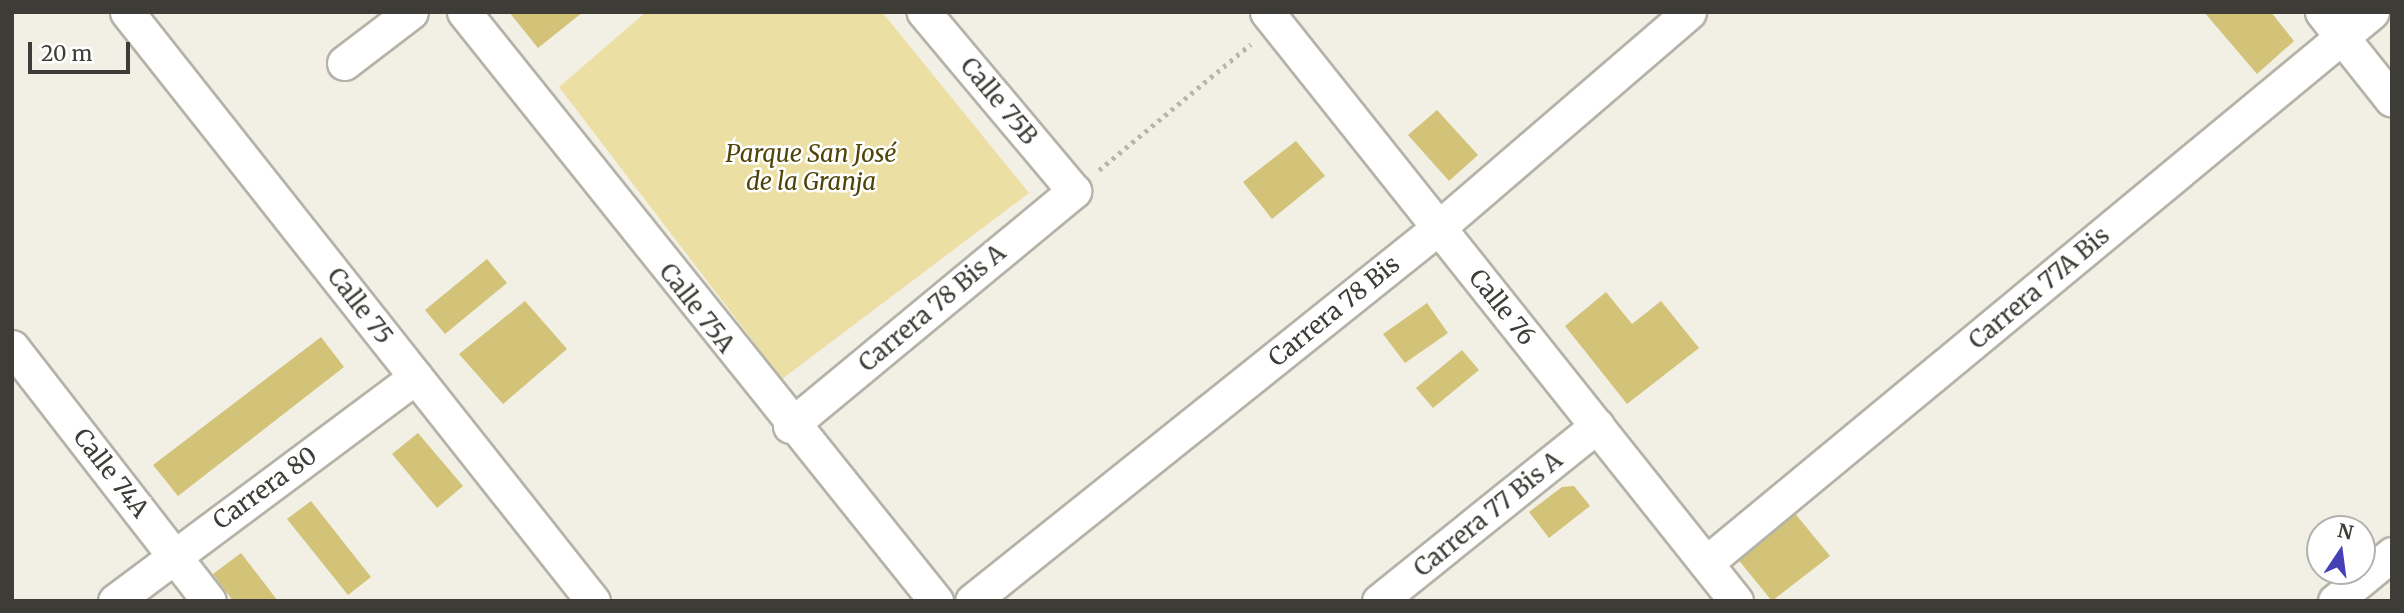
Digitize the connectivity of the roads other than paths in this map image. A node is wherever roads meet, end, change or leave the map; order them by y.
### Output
1 (127, 12) edge
2 (411, 12) edge
3 (464, 12) edge
4 (924, 12) edge
5 (1689, 12) edge
6 (2372, 12) edge
7 (1272, 18) edge
8 (2332, 25) edge
9 (344, 63) dead end
10 (2392, 100) edge
11 (1074, 191) joint
12 (1438, 228) junction
13 (12, 347) edge
14 (416, 377) junction
15 (790, 426) junction
16 (1597, 426) junction
17 (175, 554) junction
18 (2392, 554) edge
19 (1706, 563) junction
20 (115, 601) edge
21 (209, 601) edge
22 (593, 601) edge
23 (936, 601) edge
24 (972, 601) edge
25 (1379, 601) edge
26 (1736, 601) edge
27 (2335, 601) edge

1 - 14 street, Calle 75
2 - 9 street
3 - 15 street, Calle 75A
4 - 11 street, Calle 75B
5 - 12 street, Carrera 78 Bis
6 - 8 street, Carrera 77A Bis
7 - 12 street, Calle 76
8 - 10 street
8 - 19 street, Carrera 77A Bis
11 - 15 street, Carrera 78 Bis A
12 - 16 street, Calle 76
12 - 24 street, Carrera 78 Bis
13 - 17 street, Calle 74A
14 - 17 street, Carrera 80
14 - 22 street, Calle 75
15 - 23 street, Calle 75A
16 - 19 street, Calle 76
16 - 25 street, Carrera 77 Bis A
17 - 20 street, Carrera 80
17 - 21 street, Calle 74A
18 - 27 street
19 - 26 street, Calle 76

